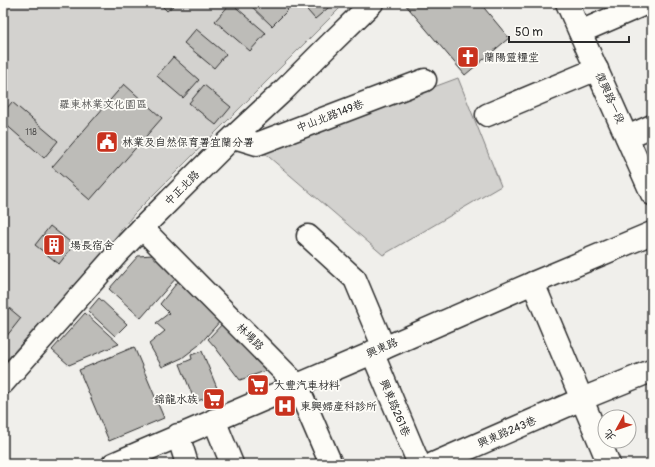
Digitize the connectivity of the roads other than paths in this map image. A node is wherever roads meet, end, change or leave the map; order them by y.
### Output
1 (372, 3) edge
2 (567, 3) edge
3 (646, 3) edge
4 (580, 32) junction
5 (597, 68) junction
6 (425, 80) dead end
7 (487, 115) dead end
8 (652, 126) edge
9 (627, 136) junction
10 (234, 137) junction
11 (652, 194) edge
12 (142, 228) junction
13 (652, 232) edge
14 (308, 236) dead end
15 (533, 283) junction
16 (378, 350) junction
17 (651, 371) dead end
18 (3, 383) edge
19 (297, 385) junction
20 (582, 400) junction
21 (214, 420) junction
22 (178, 435) junction
23 (113, 464) edge
24 (187, 464) edge
25 (232, 464) edge
26 (331, 464) edge
27 (419, 464) edge
28 (433, 464) edge
29 (609, 464) edge

1 - 10 street, 中正北路
2 - 4 street, 復興路一段
3 - 4 street
4 - 5 street, 復興路一段
5 - 7 street
5 - 9 street, 復興路一段
6 - 10 street, 中山北路149巷
8 - 9 street
9 - 11 street, 復興路一段
10 - 12 street, 中正北路
12 - 18 street, 中正北路
12 - 19 street, 林場路
13 - 15 street, 興東路
14 - 16 street, 興東路261巷
15 - 16 street, 興東路
15 - 20 street
16 - 19 street, 興東路
16 - 27 street, 興東路261巷
17 - 20 street, 興東路243巷
19 - 21 street, 興東路
19 - 26 street, 林場路
20 - 28 street, 興東路243巷
20 - 29 street
21 - 22 street, 興東路
21 - 25 street
22 - 23 street, 興東路
22 - 24 street

